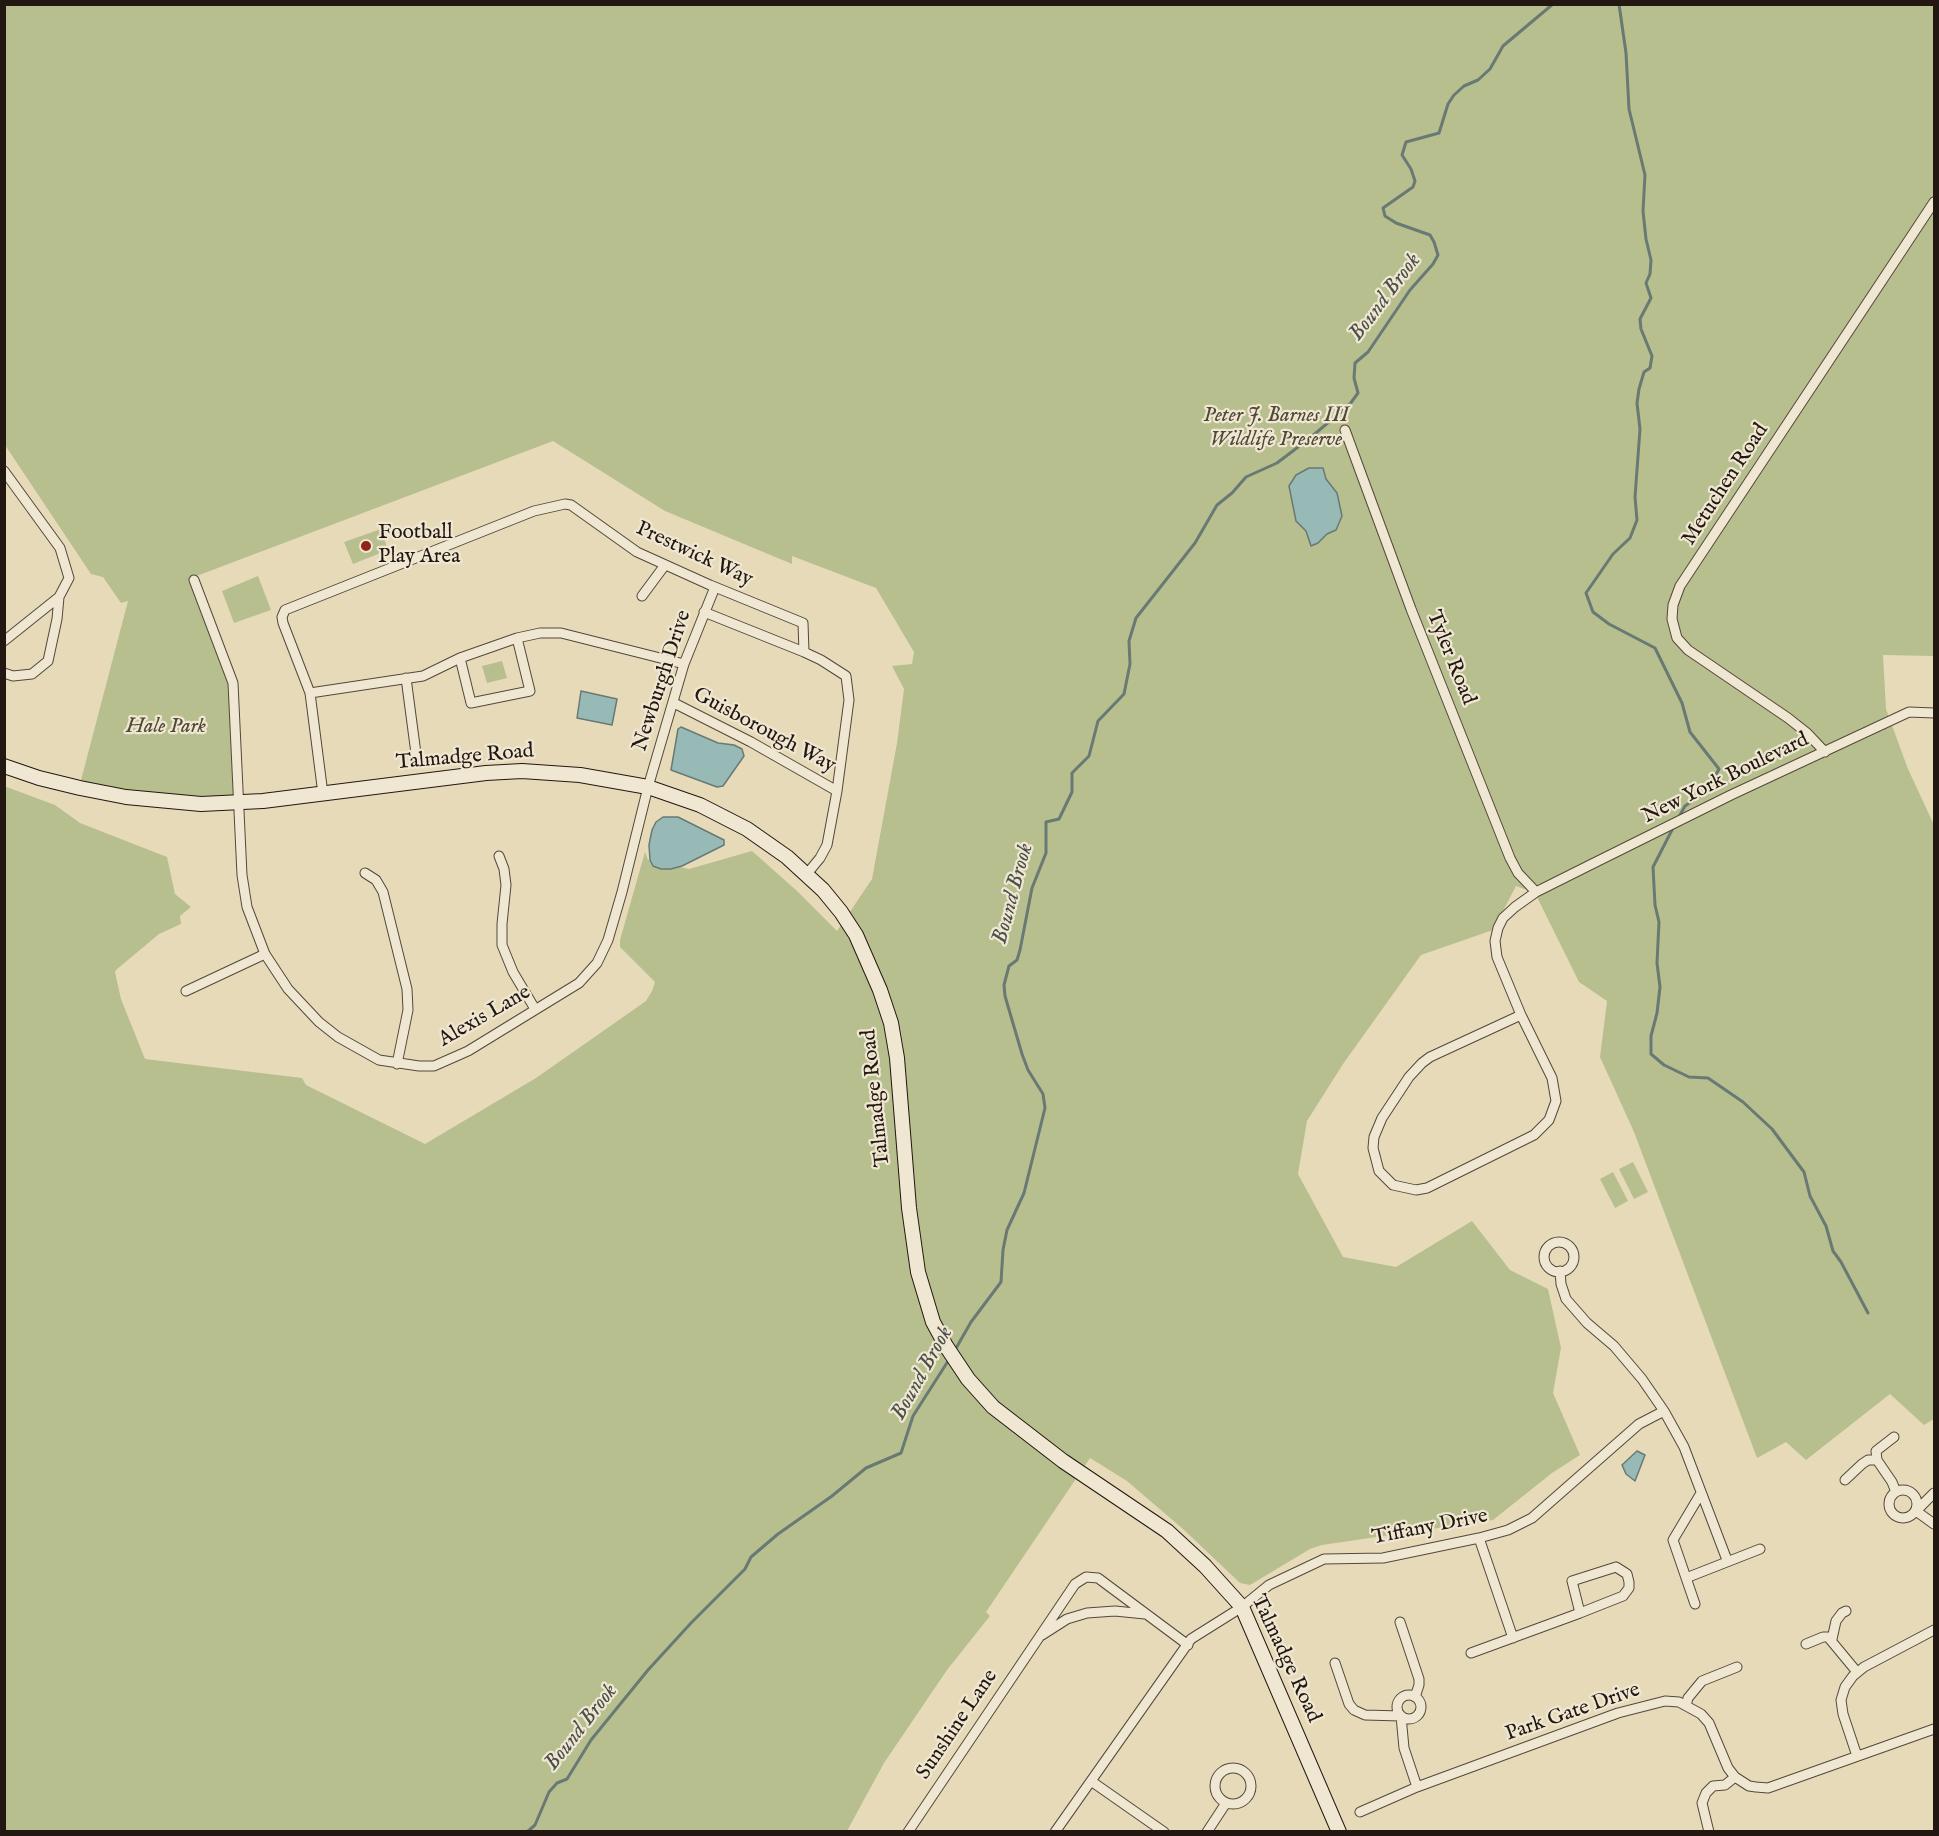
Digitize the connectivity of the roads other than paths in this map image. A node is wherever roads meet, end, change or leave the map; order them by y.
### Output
1 (1935, 202) edge
2 (1345, 430) dead end
3 (5, 472) edge
4 (665, 565) junction
5 (194, 580) dead end
6 (715, 587) junction
7 (642, 596) dead end
8 (59, 597) junction
9 (704, 612) junction
10 (517, 638) junction
11 (4, 641) edge
12 (804, 652) junction
13 (460, 658) junction
14 (684, 664) junction
15 (4, 673) edge
16 (406, 678) junction
17 (310, 693) junction
18 (674, 703) junction
19 (1935, 713) edge
20 (1825, 752) junction
21 (417, 761) dead end
22 (4, 766) edge
23 (648, 787) junction
24 (837, 791) junction
25 (323, 794) junction
26 (240, 803) junction
27 (499, 856) dead end
28 (365, 873) dead end
29 (806, 875) junction
30 (1536, 891) junction
31 (265, 954) junction
32 (186, 992) dead end
33 (535, 1009) junction
34 (1521, 1015) junction
35 (398, 1064) junction
36 (1560, 1271) dead end
37 (1664, 1411) junction
38 (1894, 1437) dead end
39 (1876, 1460) junction
40 (1845, 1480) dead end
41 (1896, 1492) junction
42 (1701, 1493) junction
43 (1935, 1493) edge
44 (1916, 1511) junction
45 (1935, 1524) edge
46 (1479, 1538) junction
47 (1760, 1549) dead end
48 (1727, 1560) junction
49 (1686, 1578) junction
50 (1695, 1604) dead end
51 (1242, 1607) junction
52 (1846, 1611) dead end
53 (1580, 1613) junction
54 (1146, 1614) junction
55 (1400, 1622) dead end
56 (1935, 1630) edge
57 (1038, 1638) junction
58 (1513, 1638) junction
59 (1832, 1639) junction
60 (1806, 1644) dead end
61 (1188, 1645) junction
62 (1471, 1653) dead end
63 (1335, 1663) dead end
64 (1737, 1667) dead end
65 (1857, 1672) junction
66 (1415, 1697) junction
67 (1686, 1706) junction
68 (1401, 1716) junction
69 (1935, 1729) edge
70 (1857, 1756) junction
71 (1735, 1777) junction
72 (1091, 1781) junction
73 (1417, 1787) junction
74 (1226, 1803) junction
75 (1360, 1812) dead end
76 (908, 1832) edge
77 (1055, 1832) edge
78 (1164, 1832) edge
79 (1207, 1832) edge
80 (1339, 1832) edge
81 (1709, 1832) edge

1 - 20 street, Metuchen Road
2 - 30 street, Tyler Road
3 - 8 street
4 - 6 street, Prestwick Way
4 - 7 street
4 - 17 street, Prestwick Way
5 - 26 street, Alexis Lane
6 - 9 street, Newburgh Drive
6 - 12 street, Prestwick Way
8 - 11 street
8 - 15 street
9 - 12 street
9 - 14 street, Newburgh Drive
10 - 13 street
10 - 13 street
10 - 14 street
12 - 24 street
13 - 16 street
14 - 18 street, Newburgh Drive
16 - 17 street
16 - 21 street
17 - 25 street, Prestwick Way
18 - 23 street, Newburgh Drive
18 - 24 street, Guisborough Way
19 - 20 street, New York Boulevard
20 - 30 street, New York Boulevard
22 - 26 street, Talmadge Road
23 - 25 street, Talmadge Road
23 - 29 street, Talmadge Road
23 - 33 street, Alexis Lane
24 - 29 street
25 - 26 street, Talmadge Road
26 - 31 street, Alexis Lane
27 - 33 street
28 - 35 street
29 - 51 street, Talmadge Road
30 - 34 street, New York Boulevard
31 - 32 street
31 - 35 street, Alexis Lane
33 - 35 street, Alexis Lane
34 - 34 street, New York Boulevard
36 - 37 street
37 - 42 street
37 - 46 street, Tiffany Drive
38 - 39 street
39 - 40 street
39 - 41 street
41 - 44 street
41 - 44 street
42 - 48 street
42 - 49 street
43 - 44 street
44 - 45 street
46 - 51 street, Tiffany Drive
46 - 58 street
47 - 48 street
48 - 49 street
49 - 50 street
51 - 61 street, Tiffany Drive
51 - 80 street, Talmadge Road
52 - 59 street
53 - 53 street
53 - 58 street
54 - 57 street, Sunshine Lane
54 - 57 street, Sunshine Lane
54 - 61 street, Sunshine Lane
55 - 66 street
56 - 65 street
57 - 76 street, Sunshine Lane
58 - 62 street
59 - 60 street
59 - 65 street
61 - 72 street, Tiffany Drive
63 - 68 street
64 - 67 street
65 - 70 street
66 - 68 street
66 - 68 street
67 - 71 street
67 - 73 street, Park Gate Drive
68 - 73 street
69 - 70 street
70 - 71 street
71 - 81 street
72 - 77 street, Tiffany Drive
72 - 78 street
73 - 75 street, Park Gate Drive
74 - 74 street
74 - 79 street

